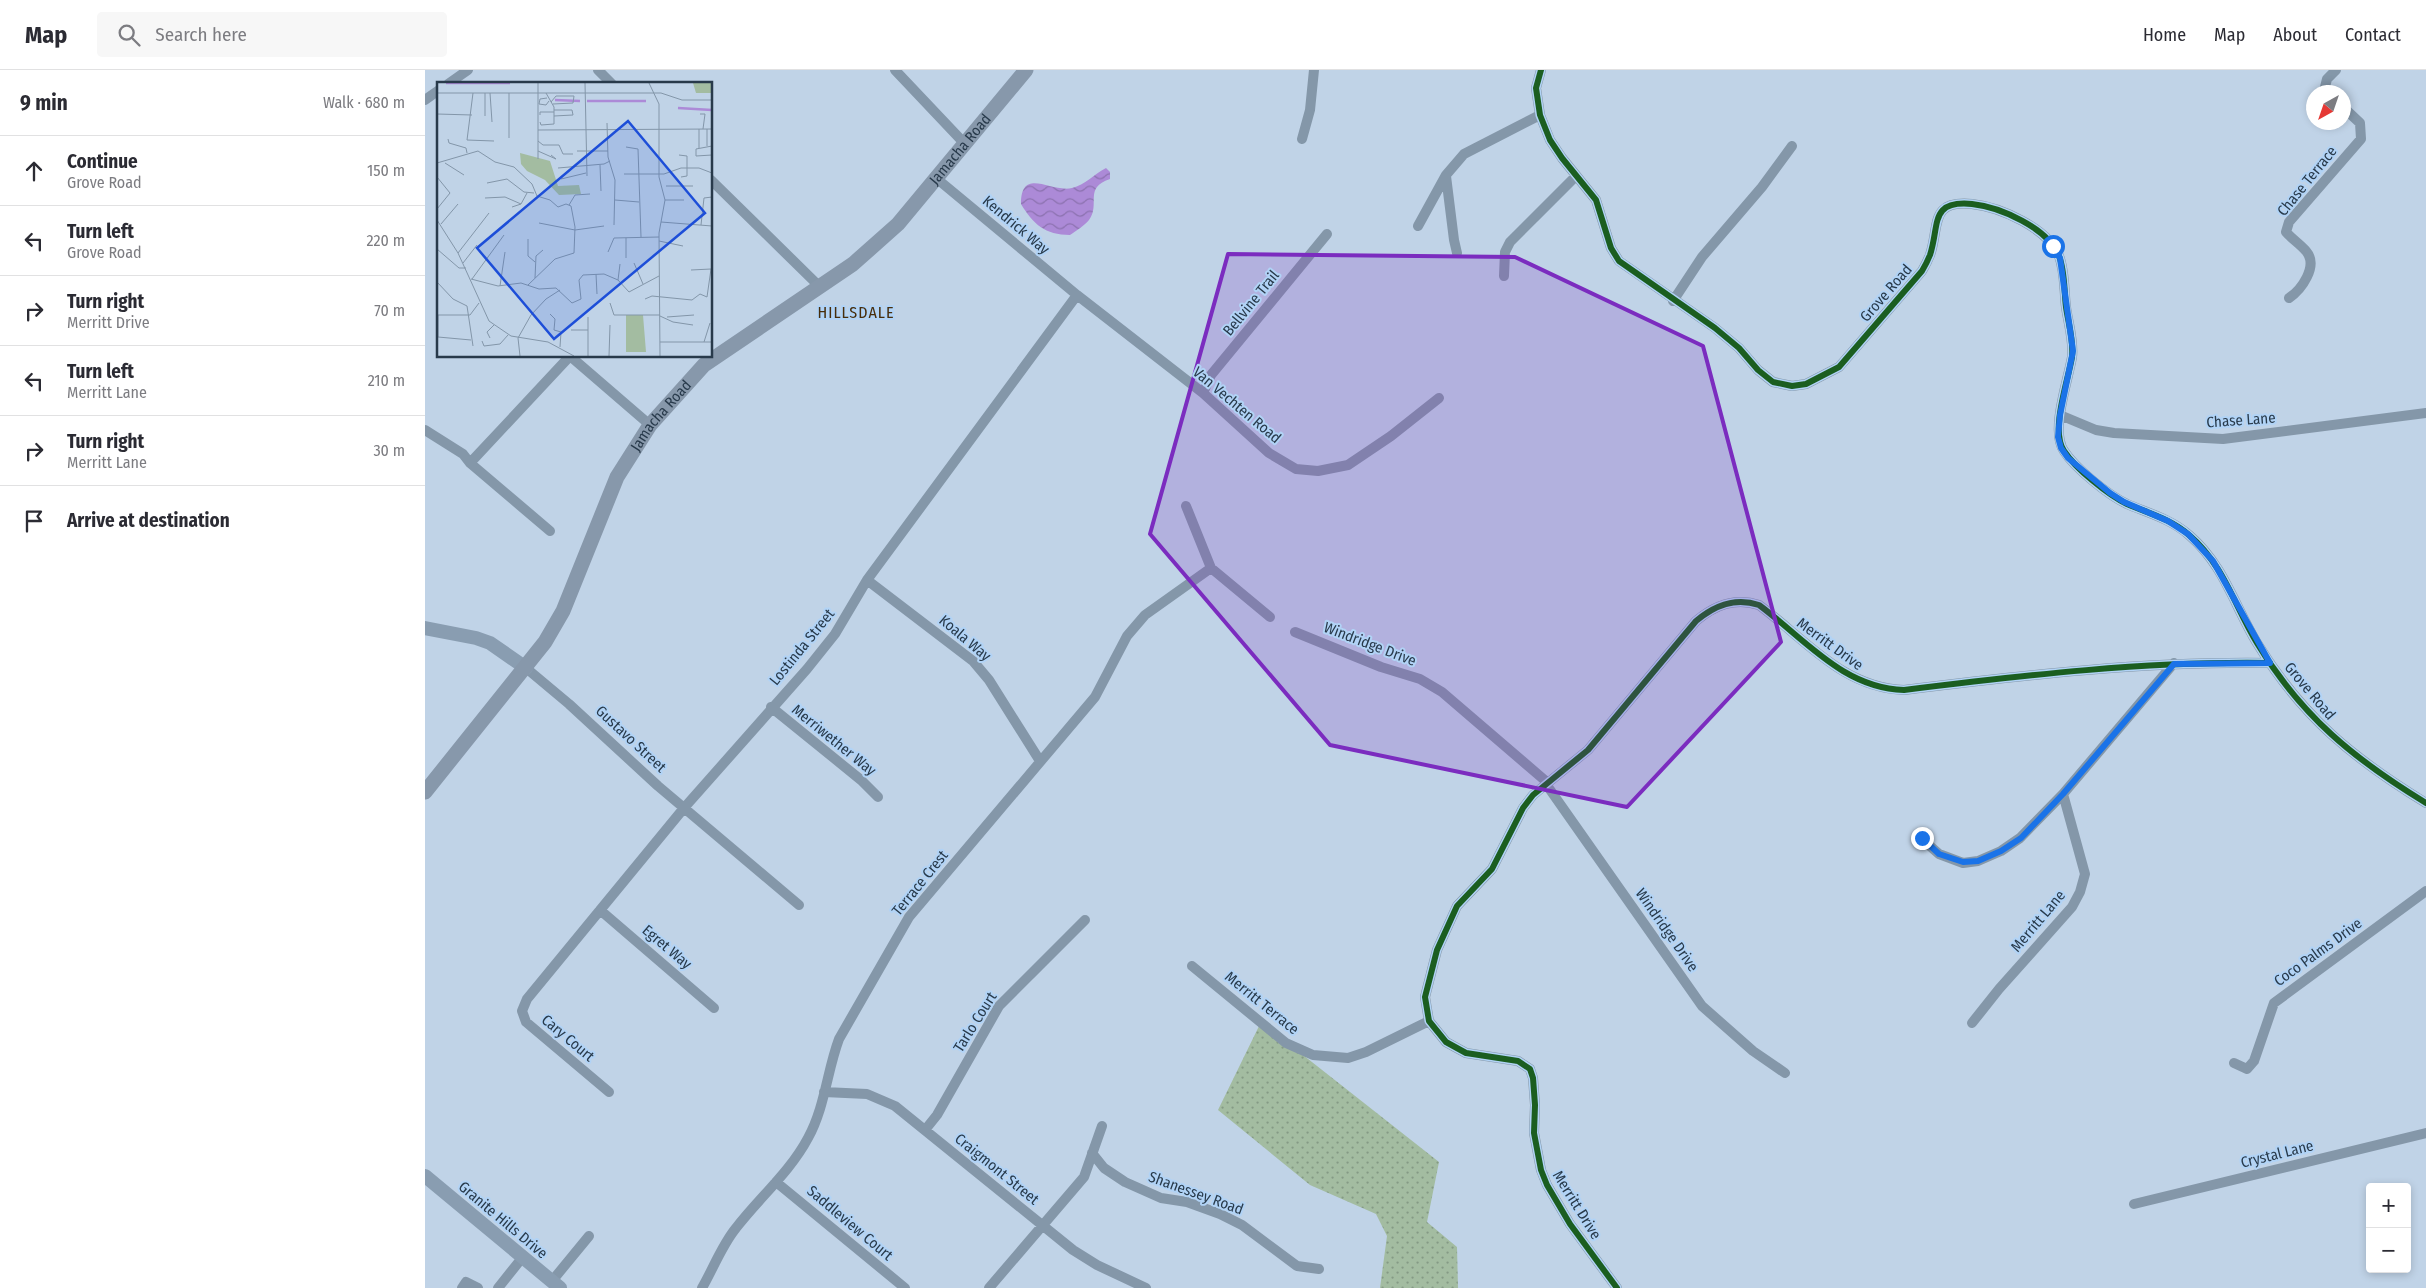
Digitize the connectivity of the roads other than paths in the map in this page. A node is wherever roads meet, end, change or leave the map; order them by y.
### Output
1 (468, 70) edge
2 (598, 70) edge
3 (895, 70) edge
4 (1026, 70) edge
5 (1314, 70) edge
6 (1541, 70) edge
7 (2335, 70) edge
8 (451, 82) edge
9 (610, 82) edge
10 (2326, 85) edge
11 (437, 91) edge
12 (425, 100) edge
13 (2351, 114) edge
14 (1539, 115) junction
15 (1301, 139) dead end
16 (965, 144) junction
17 (1792, 146) dead end
18 (1446, 175) junction
19 (1576, 176) junction
20 (936, 178) junction
21 (713, 182) edge
22 (1418, 226) dead end
23 (1327, 234) dead end
24 (1457, 253) dead end
25 (1504, 276) dead end
26 (819, 286) junction
27 (1077, 296) junction
28 (2289, 298) dead end
29 (1673, 301) junction
30 (568, 358) edge
31 (572, 358) edge
32 (1203, 393) junction
33 (1439, 398) dead end
34 (2426, 413) edge
35 (2060, 415) junction
36 (650, 425) junction
37 (425, 430) edge
38 (470, 463) junction
39 (1186, 506) dead end
40 (550, 531) dead end
41 (1211, 568) junction
42 (867, 580) junction
43 (1270, 617) dead end
44 (425, 628) edge
45 (1295, 632) dead end
46 (2270, 663) junction
47 (2174, 664) junction
48 (526, 668) junction
49 (771, 708) junction
50 (1040, 761) junction
51 (1547, 783) junction
52 (425, 792) edge
53 (2063, 794) junction
54 (878, 796) dead end
55 (2426, 803) edge
56 (684, 808) junction
57 (1922, 838) dead end
58 (2426, 891) edge
59 (799, 905) dead end
60 (600, 910) junction
61 (1085, 920) dead end
62 (1192, 966) dead end
63 (527, 999) joint
64 (714, 1008) dead end
65 (1429, 1021) junction
66 (1972, 1023) dead end
67 (2234, 1063) dead end
68 (1785, 1073) dead end
69 (609, 1092) dead end
70 (824, 1092) junction
71 (1101, 1126) dead end
72 (925, 1130) junction
73 (2426, 1133) edge
74 (1092, 1153) junction
75 (425, 1176) edge
76 (776, 1182) junction
77 (2135, 1204) dead end
78 (1042, 1224) junction
79 (589, 1236) dead end
80 (522, 1258) junction
81 (1319, 1269) dead end
82 (556, 1285) edge
83 (462, 1288) edge
84 (478, 1288) edge
85 (498, 1288) edge
86 (702, 1288) edge
87 (905, 1288) edge
88 (989, 1288) edge
89 (1146, 1288) edge
90 (1617, 1288) edge

1 - 8 street
2 - 9 street
3 - 16 street
4 - 16 main road, Jamacha Road
5 - 15 street
6 - 14 street, Grove Road
7 - 10 street
11 - 12 street
13 - 28 street, Chase Terrace
14 - 18 street
14 - 19 street, Grove Road
16 - 20 main road, Jamacha Road
17 - 29 street
18 - 22 street
18 - 24 street
19 - 25 street
19 - 29 street, Grove Road
20 - 26 main road, Jamacha Road
20 - 27 street, Kendrick Way
21 - 26 street
23 - 32 street, Bellvine Trail
26 - 36 main road, Jamacha Road
27 - 32 street, Van Vechten Road
27 - 42 street, Lostinda Street
29 - 35 street, Grove Road
30 - 38 street
31 - 36 street
32 - 33 street, Van Vechten Road
34 - 35 street, Chase Lane
35 - 46 street, Grove Road
36 - 48 main road, Jamacha Road
37 - 38 street
38 - 40 street
39 - 41 street
41 - 43 street
41 - 50 street, Terrace Crest
42 - 49 street, Lostinda Street
42 - 50 street, Koala Way
44 - 48 street, Gustavo Street
45 - 51 street, Windridge Drive
46 - 47 street, Merritt Drive
46 - 55 street, Grove Road
47 - 51 street, Merritt Drive
47 - 53 street
48 - 52 main road, Jamacha Road
48 - 56 street, Gustavo Street
49 - 54 street, Merriwether Way
49 - 56 street, Lostinda Street
50 - 70 street, Terrace Crest
51 - 65 street, Merritt Drive
51 - 68 street, Windridge Drive
53 - 57 street
53 - 66 street, Merritt Lane
56 - 59 street, Gustavo Street
56 - 60 street, Lostinda Street
58 - 67 street, Coco Palms Drive
60 - 63 street, Lostinda Street
60 - 64 street, Egret Way
61 - 72 street, Tarlo Court
62 - 65 street, Merritt Terrace
63 - 69 street, Cary Court
65 - 90 street, Merritt Drive
70 - 72 street, Craigmont Street
70 - 76 street, Terrace Crest
71 - 74 street
72 - 78 street, Craigmont Street
73 - 77 street, Crystal Lane
74 - 78 street
74 - 81 street, Shanessey Road
75 - 80 street, Granite Hills Drive
76 - 86 street, Terrace Crest
76 - 87 street, Saddleview Court
78 - 88 street
78 - 89 street, Craigmont Street
79 - 82 street
80 - 82 street, Granite Hills Drive
80 - 85 street
83 - 84 street

